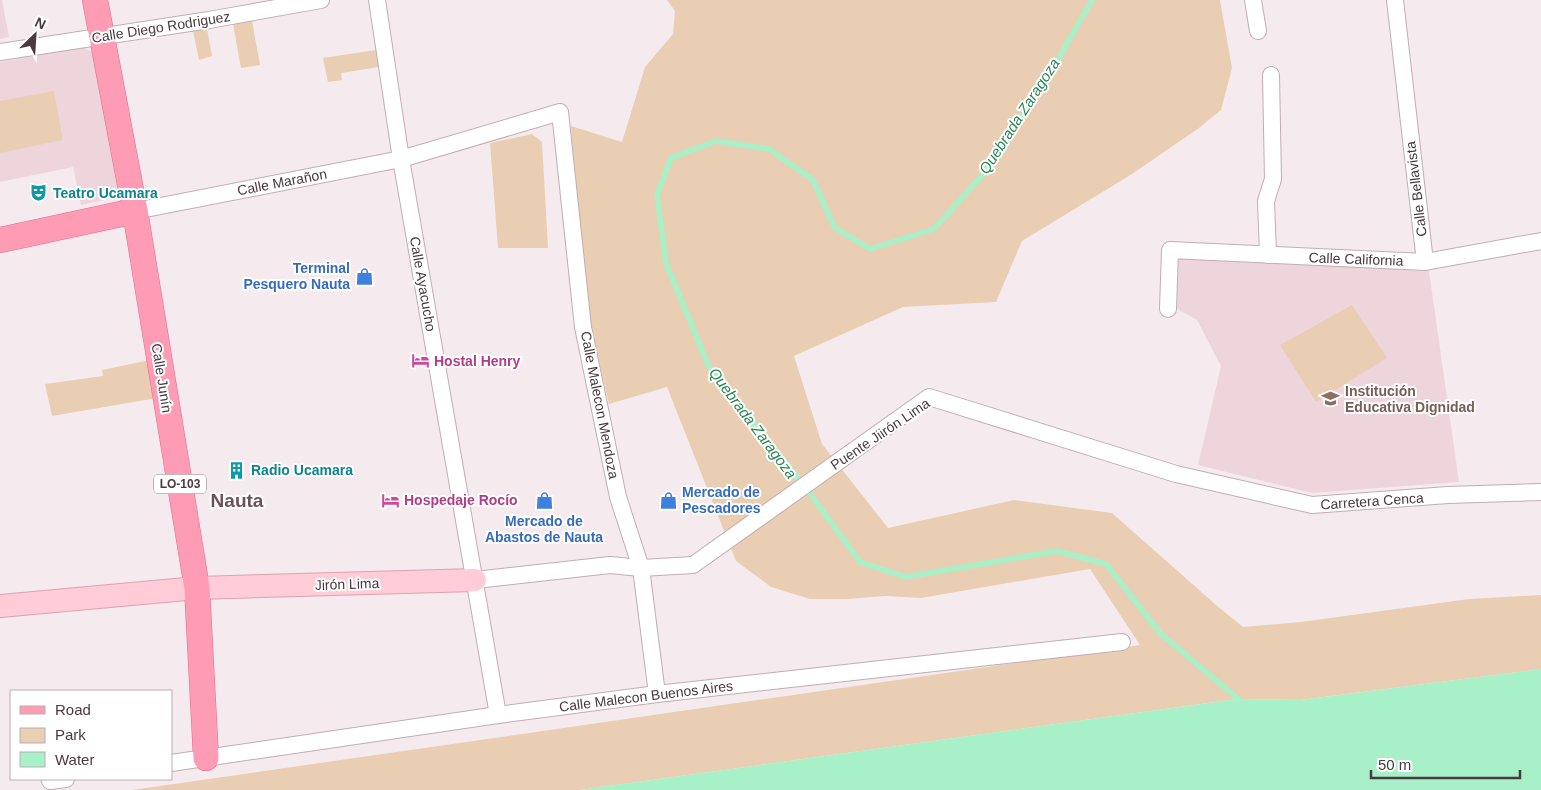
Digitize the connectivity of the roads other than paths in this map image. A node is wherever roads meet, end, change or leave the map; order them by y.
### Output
1 (95, 0) edge
2 (321, 0) edge
3 (377, 0) edge
4 (1254, 0) edge
5 (1395, 0) edge
6 (1258, 31) dead end
7 (101, 36) junction
8 (0, 52) edge
9 (1271, 75) dead end
10 (560, 112) joint
11 (401, 159) junction
12 (135, 212) junction
13 (0, 240) edge
14 (1541, 241) edge
15 (1268, 255) junction
16 (1425, 262) junction
17 (1168, 309) dead end
18 (1176, 474) joint
19 (1541, 492) edge
20 (693, 566) joint
21 (641, 568) junction
22 (476, 580) junction
23 (197, 588) junction
24 (0, 606) edge
25 (1122, 642) dead end
26 (657, 694) junction
27 (498, 715) junction
28 (206, 758) junction
29 (172, 764) edge

1 - 7 main road, Calle Junín / LO-103
2 - 7 street, Calle Diego Rodriguez
3 - 11 street, Calle Ayacucho
4 - 6 street
5 - 16 street, Calle Bellavista
7 - 8 street, Calle Diego Rodriguez
7 - 12 main road, Calle Junín / LO-103
9 - 15 street
10 - 11 street, Calle Marañon
10 - 21 street, Calle Malecon Mendoza
11 - 12 street, Calle Marañon
11 - 22 street, Calle Ayacucho
12 - 13 main road, Calle Marañon
12 - 23 main road, Calle Junín / LO-103
14 - 16 street, Calle California
15 - 16 street, Calle California
15 - 17 street, Calle California
18 - 19 street, Carretera Cenca
18 - 20 street, Puente Jiirón Lima
20 - 21 street, Jirón Lima
21 - 22 street, Jirón Lima
21 - 26 street, Calle Malecon Mendoza
22 - 23 street, Jirón Lima
22 - 27 street, Calle Ayacucho
23 - 24 street, Jirón Lima
23 - 28 main road, Calle Junín / LO-103
25 - 26 street, Calle Malecon Buenos Aires
26 - 27 street, Calle Malecon Buenos Aires
27 - 28 street, Calle Malecon Buenos Aires
28 - 29 street, Calle Malecon Buenos Aires

